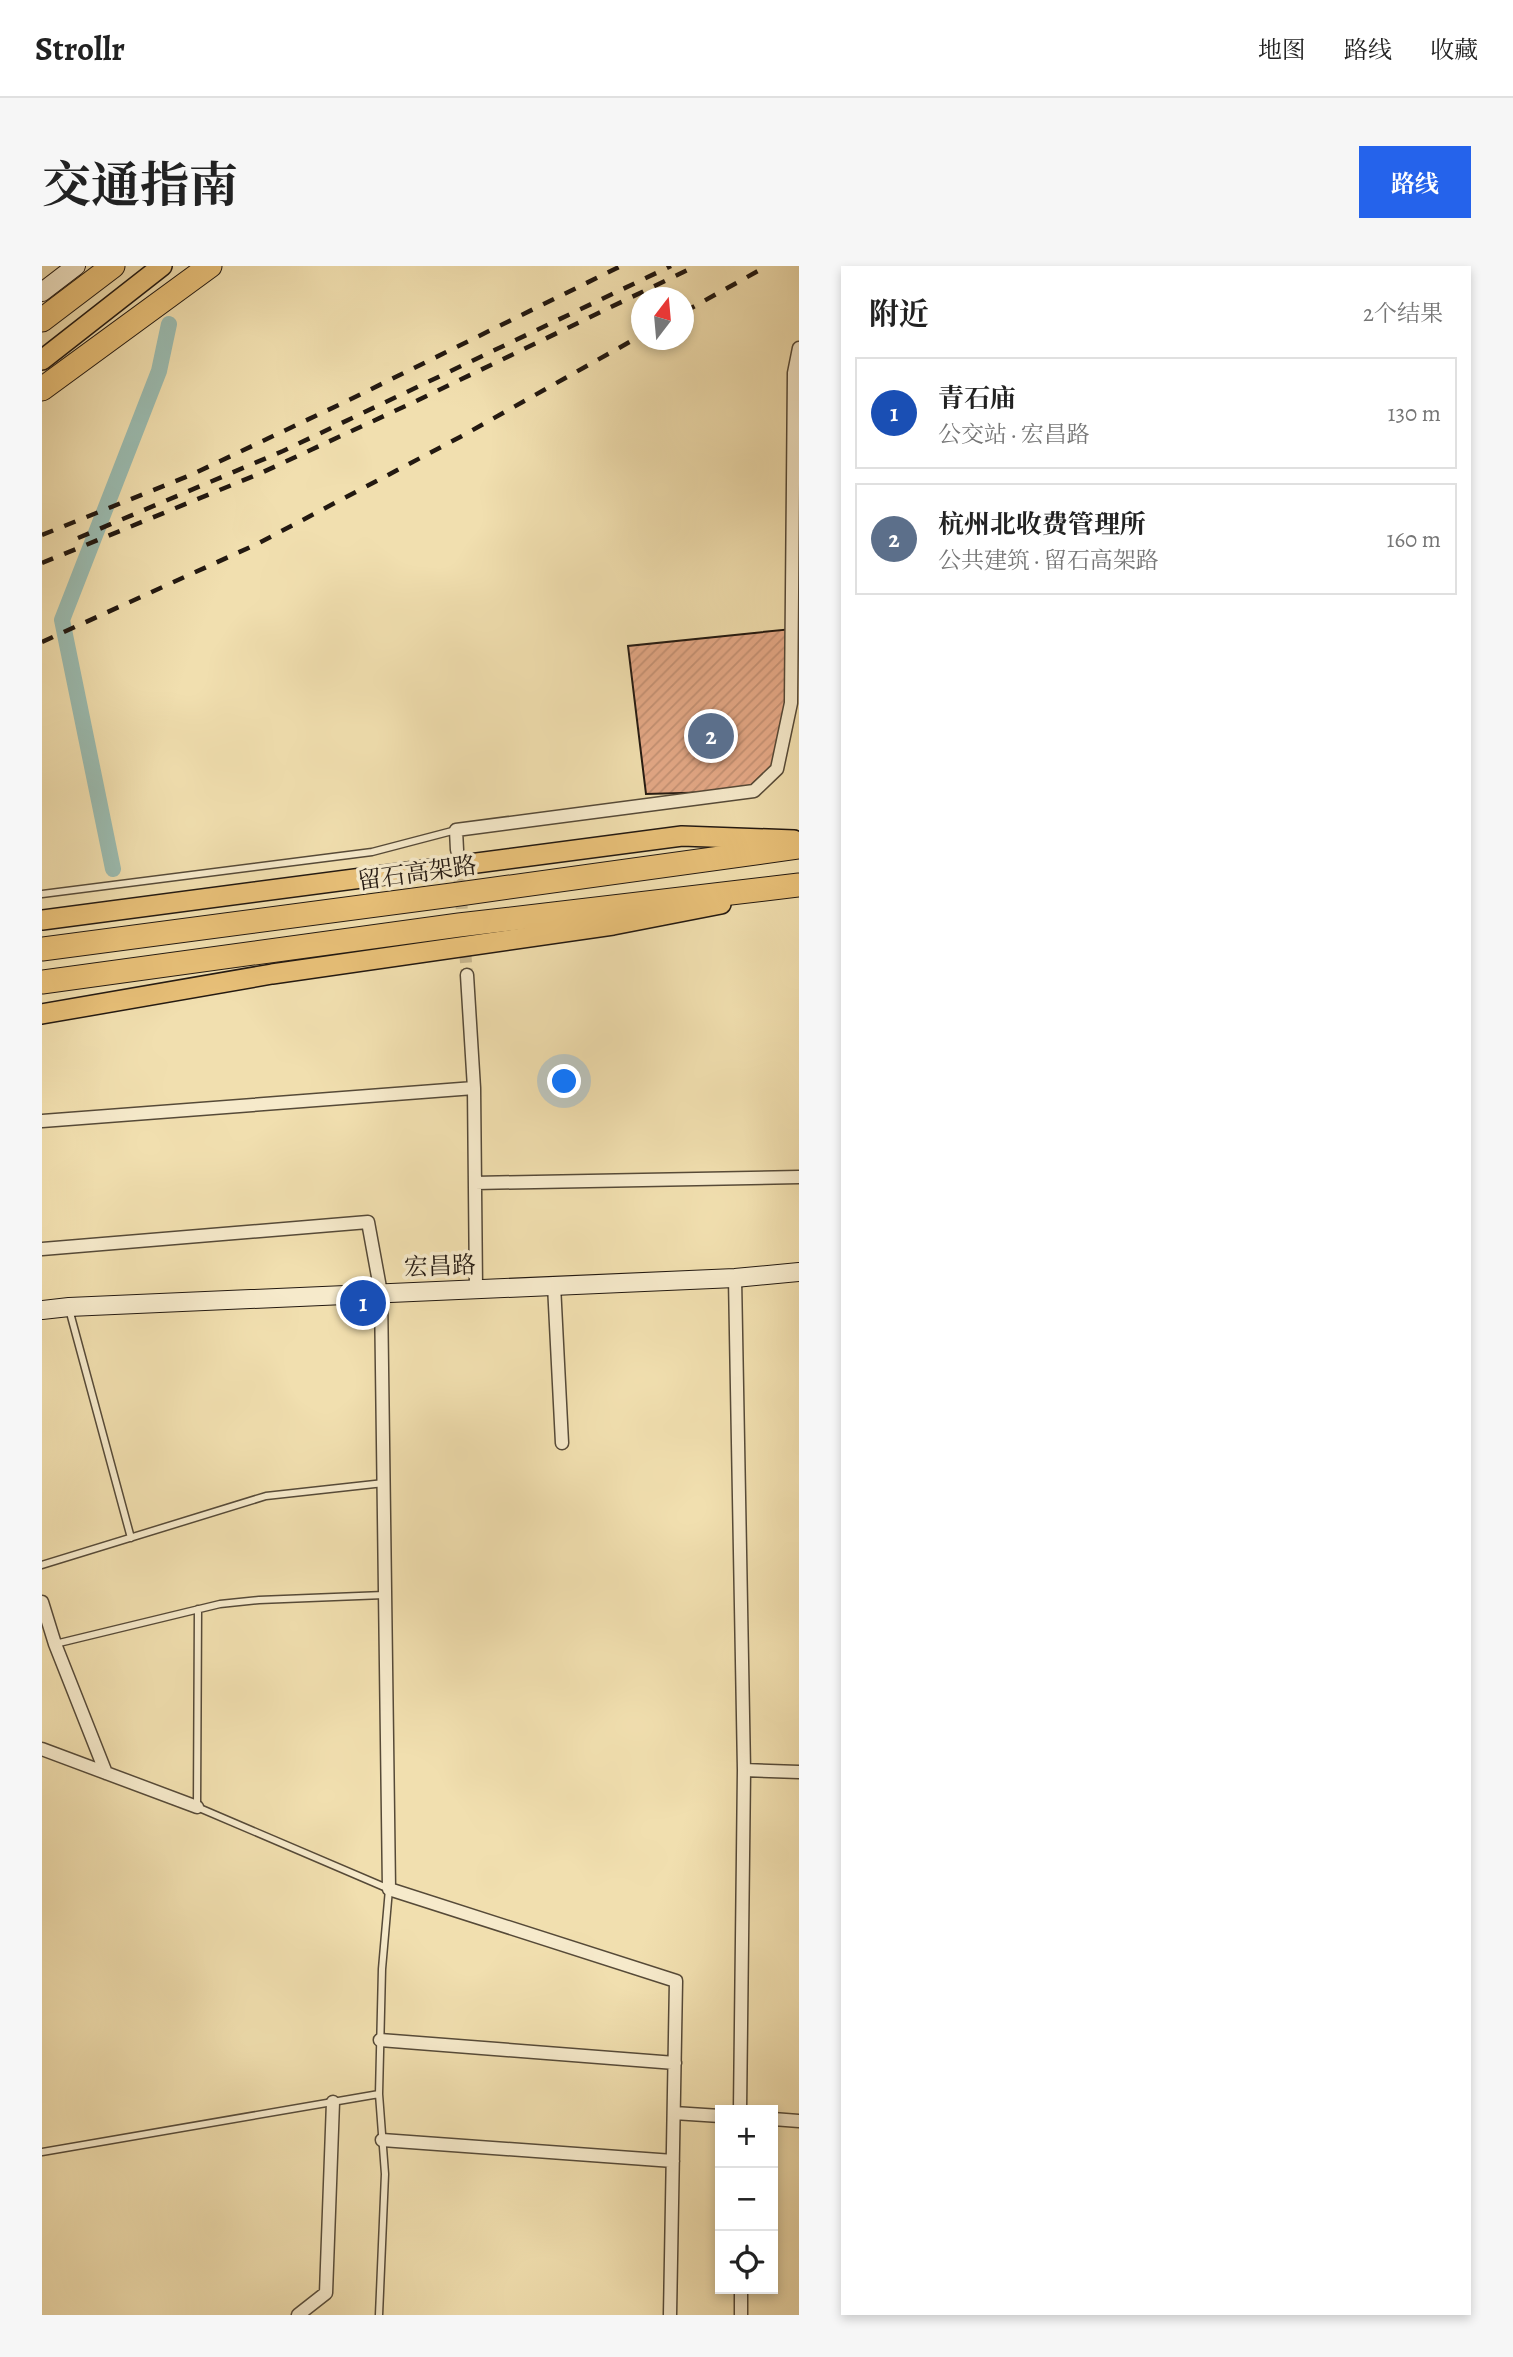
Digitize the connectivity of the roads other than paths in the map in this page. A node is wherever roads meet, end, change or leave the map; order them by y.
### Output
1 (76, 266) edge
2 (113, 266) edge
3 (162, 266) edge
4 (210, 266) edge
5 (42, 292) edge
6 (42, 320) edge
7 (799, 348) edge
8 (42, 360) edge
9 (42, 389) edge
10 (797, 409) edge
11 (795, 647) edge
12 (456, 830) junction
13 (799, 840) edge
14 (799, 847) edge
15 (457, 850) tunnel mouth
16 (799, 886) edge
17 (42, 894) edge
18 (42, 920) edge
19 (42, 949) edge
20 (467, 975) tunnel mouth
21 (42, 982) edge
22 (42, 1014) edge
23 (474, 1088) junction
24 (42, 1121) edge
25 (799, 1177) edge
26 (475, 1183) junction
27 (42, 1249) edge
28 (799, 1272) edge
29 (735, 1278) junction
30 (554, 1285) junction
31 (476, 1289) junction
32 (381, 1293) junction
33 (69, 1307) junction
34 (42, 1310) edge
35 (562, 1443) dead end
36 (384, 1483) junction
37 (131, 1538) junction
38 (42, 1565) edge
39 (386, 1595) junction
40 (42, 1602) edge
41 (198, 1609) junction
42 (55, 1644) junction
43 (42, 1749) edge
44 (744, 1770) junction
45 (799, 1772) edge
46 (106, 1773) junction
47 (197, 1807) junction
48 (390, 1889) junction
49 (380, 2040) junction
50 (675, 2063) junction
51 (379, 2094) junction
52 (333, 2102) junction
53 (740, 2105) edge
54 (674, 2113) junction
55 (715, 2116) edge
56 (778, 2119) edge
57 (799, 2121) edge
58 (382, 2140) junction
59 (42, 2152) edge
60 (673, 2161) junction
61 (741, 2294) edge
62 (298, 2315) edge
63 (379, 2315) edge
64 (670, 2315) edge
65 (741, 2315) edge

1 - 5 street
2 - 6 highway
3 - 8 main road
4 - 9 highway
7 - 10 street
10 - 11 street
11 - 12 street
12 - 15 street
12 - 17 lane
13 - 18 main road
14 - 19 highway, 留石高架路
16 - 21 highway
16 - 22 main road
20 - 23 street
23 - 24 street
23 - 26 street
25 - 26 street
26 - 31 street
27 - 32 street
28 - 29 street, 宏昌路
29 - 30 street, 宏昌路
29 - 44 street
30 - 31 street, 宏昌路
30 - 35 street
31 - 32 street, 宏昌路
32 - 33 street, 宏昌路
32 - 36 street
33 - 34 street, 宏昌路
33 - 37 lane
36 - 37 lane
36 - 39 street
37 - 38 lane
39 - 41 lane
39 - 48 street
40 - 42 street
41 - 42 lane
41 - 47 lane
42 - 46 street
43 - 46 street
44 - 45 street
44 - 53 street
46 - 47 street
47 - 48 lane
48 - 49 lane
48 - 50 street
49 - 50 street
49 - 51 lane
50 - 54 street
51 - 52 lane
51 - 58 lane
52 - 59 lane
52 - 62 street
54 - 55 street
54 - 60 street
56 - 57 street
58 - 60 street
58 - 63 lane
60 - 64 street
61 - 65 street

